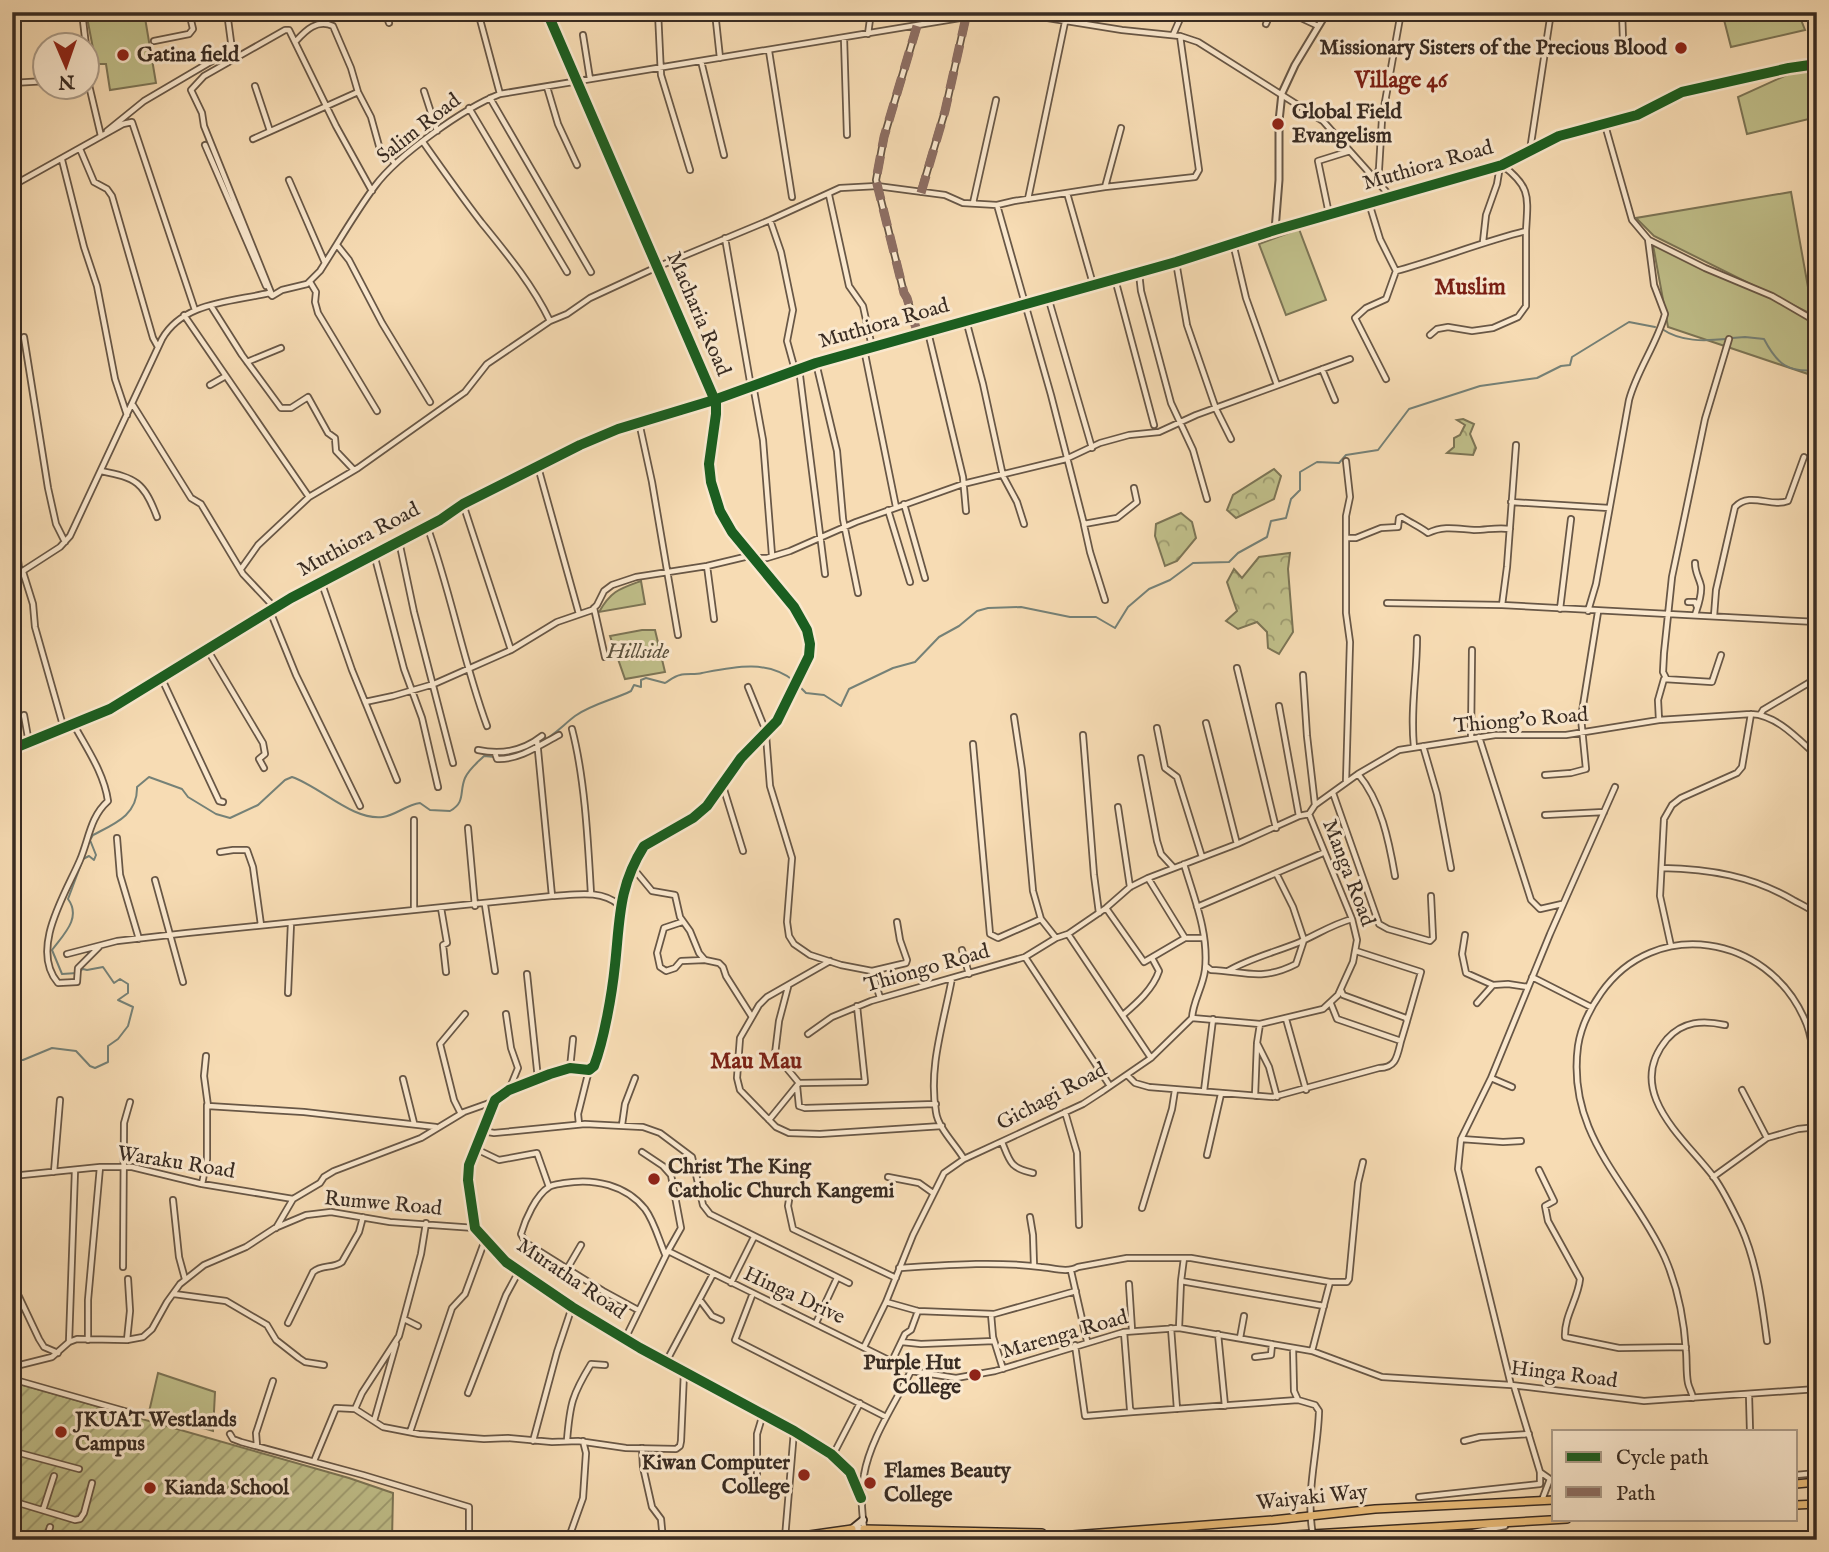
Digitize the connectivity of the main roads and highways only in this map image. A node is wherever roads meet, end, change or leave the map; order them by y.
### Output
1 (1817, 1482) edge
2 (1798, 1484) edge
3 (1552, 1500) edge
4 (1817, 1504) edge
5 (1798, 1505) edge
6 (863, 1520) road end
7 (1552, 1520) edge
8 (852, 1529) junction
9 (1154, 1529) junction
10 (864, 1534) edge
11 (1074, 1534) junction
12 (1313, 1536) edge
13 (785, 1538) edge
14 (1276, 1538) edge
15 (774, 1540) edge
16 (1005, 1540) edge
17 (1154, 1540) edge
18 (1210, 1540) edge

1 - 2 highway
3 - 9 highway, Waiyaki Way
4 - 5 highway
6 - 8 main road
7 - 12 highway, Waiyaki Way
8 - 10 main road, Waiyaki Way
8 - 13 highway, Waiyaki Way
9 - 11 highway, Waiyaki Way
9 - 17 highway
10 - 11 highway, Waiyaki Way
11 - 16 highway, Waiyaki Way
12 - 14 highway, Waiyaki Way
13 - 15 highway, Waiyaki Way
14 - 18 highway, Waiyaki Way

